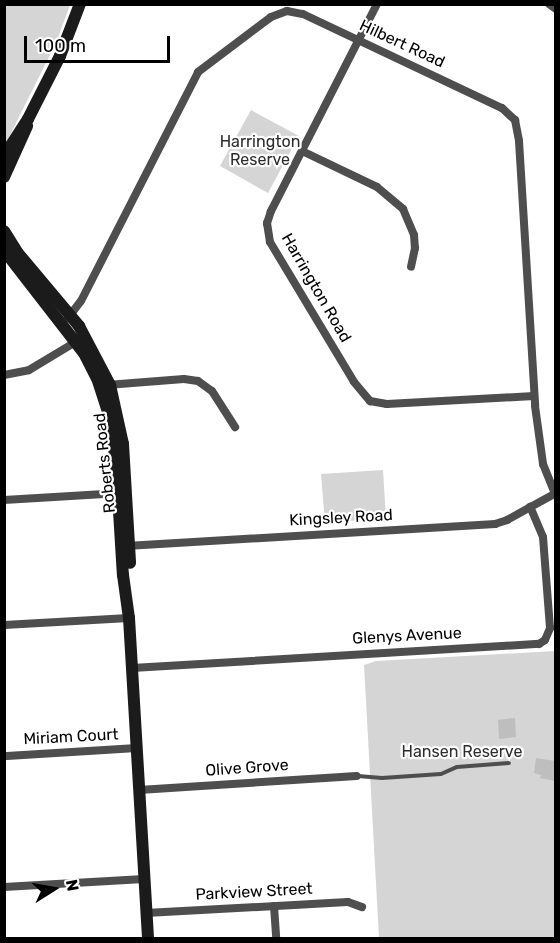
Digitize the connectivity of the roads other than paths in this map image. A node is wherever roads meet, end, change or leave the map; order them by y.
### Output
1 (80, 4) edge
2 (377, 4) edge
3 (549, 4) edge
4 (555, 9) edge
5 (359, 40) junction
6 (28, 119) junction
7 (302, 151) junction
8 (4, 156) edge
9 (4, 177) edge
10 (4, 231) edge
11 (4, 250) edge
12 (411, 267) dead end
13 (67, 319) junction
14 (81, 338) junction
15 (4, 375) edge
16 (105, 386) junction
17 (534, 396) junction
18 (235, 427) dead end
19 (122, 493) junction
20 (555, 493) edge
21 (4, 500) edge
22 (530, 507) junction
23 (125, 546) junction
24 (129, 618) junction
25 (4, 625) edge
26 (132, 668) junction
27 (137, 748) junction
28 (7, 756) dead end
29 (509, 763) dead end
30 (357, 776) joint
31 (139, 790) junction
32 (144, 879) junction
33 (4, 887) edge
34 (274, 906) junction
35 (362, 907) dead end
36 (146, 913) junction
37 (148, 939) edge
38 (276, 939) edge

1 - 6 street
2 - 5 street, Harrington Road
3 - 4 street
5 - 7 street, Harrington Road
5 - 13 street, Hilbert Road
5 - 17 street, Hilbert Road
6 - 8 street
6 - 9 street
7 - 12 street
7 - 17 street, Harrington Road
10 - 13 street, Roberts Road
11 - 13 street, Roberts Road
13 - 14 street, Roberts Road
14 - 15 street
14 - 16 street, Roberts Road
16 - 18 street
16 - 19 street, Roberts Road
17 - 20 street, Hilbert Road
19 - 21 street
19 - 23 street, Roberts Road
20 - 22 street, Kingsley Road
22 - 23 street, Kingsley Road
22 - 26 street, Glenys Avenue
23 - 24 street, Roberts Road
24 - 25 street
24 - 26 street, Roberts Road
26 - 27 street, Roberts Road
27 - 28 street, Miriam Court
27 - 31 street, Roberts Road
29 - 30 lane
30 - 31 street, Olive Grove
31 - 32 street, Roberts Road
32 - 33 street
32 - 36 street, Roberts Road
34 - 35 street, Parkview Street
34 - 36 street, Parkview Street
34 - 38 street
36 - 37 street, Roberts Road

